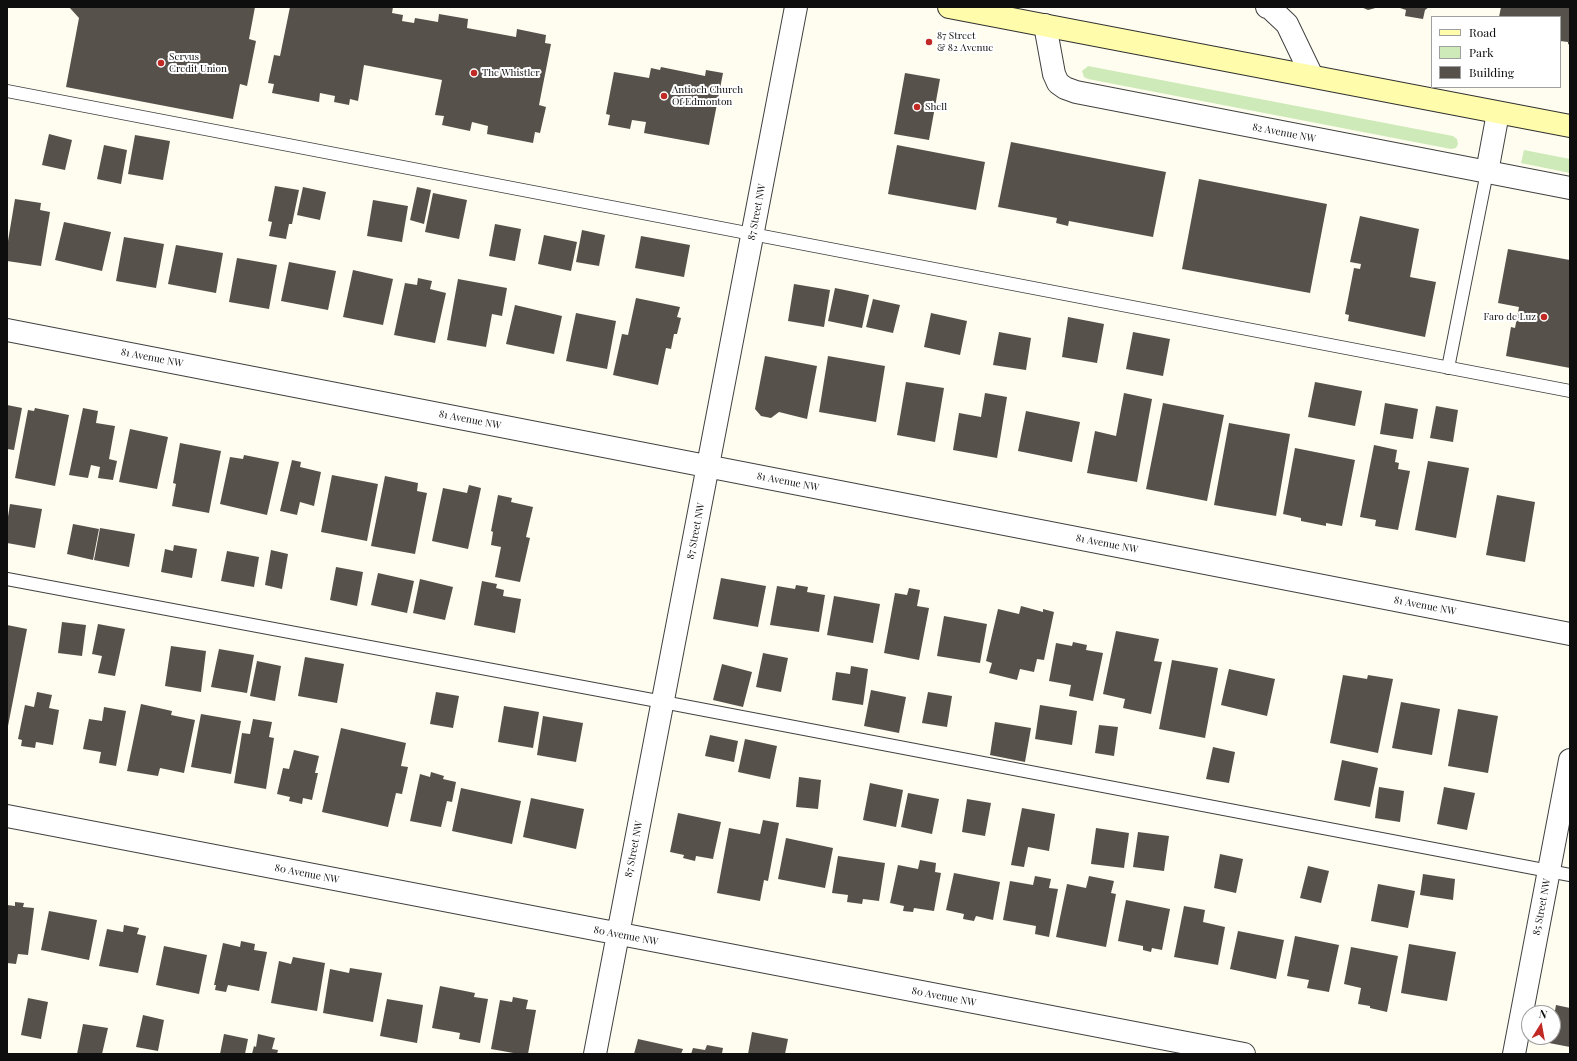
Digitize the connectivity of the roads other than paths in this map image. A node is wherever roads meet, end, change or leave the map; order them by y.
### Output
1 (796, 7) edge
2 (949, 7) edge
3 (1267, 7) edge
4 (1045, 25) junction
5 (1312, 76) junction
6 (7, 91) edge
7 (1498, 112) junction
8 (1570, 126) edge
9 (1487, 172) junction
10 (1570, 188) edge
11 (752, 235) junction
12 (7, 330) edge
13 (1448, 368) junction
14 (1570, 391) edge
15 (708, 466) junction
16 (7, 579) edge
17 (1570, 634) edge
18 (663, 702) junction
19 (1570, 760) edge
20 (7, 816) edge
21 (1548, 872) junction
22 (1570, 875) edge
23 (618, 934) junction
24 (595, 1054) edge
25 (1244, 1054) edge
26 (1514, 1054) edge

1 - 11 street, 87 Street NW
2 - 4 main road
3 - 5 street
4 - 5 main road
4 - 9 street, 82 Avenue NW
5 - 7 main road
6 - 11 lane
7 - 8 main road
7 - 9 street
9 - 10 street, 82 Avenue NW
9 - 13 lane
11 - 13 lane
11 - 15 street, 87 Street NW
12 - 15 street, 81 Avenue NW
13 - 14 lane
15 - 17 street, 81 Avenue NW
15 - 18 street, 87 Street NW
16 - 18 lane
18 - 21 lane
18 - 23 street, 87 Street NW
19 - 21 street, 85 Street NW
20 - 23 street, 80 Avenue NW
21 - 22 lane
21 - 26 street, 85 Street NW
23 - 24 street, 87 Street NW
23 - 25 street, 80 Avenue NW

